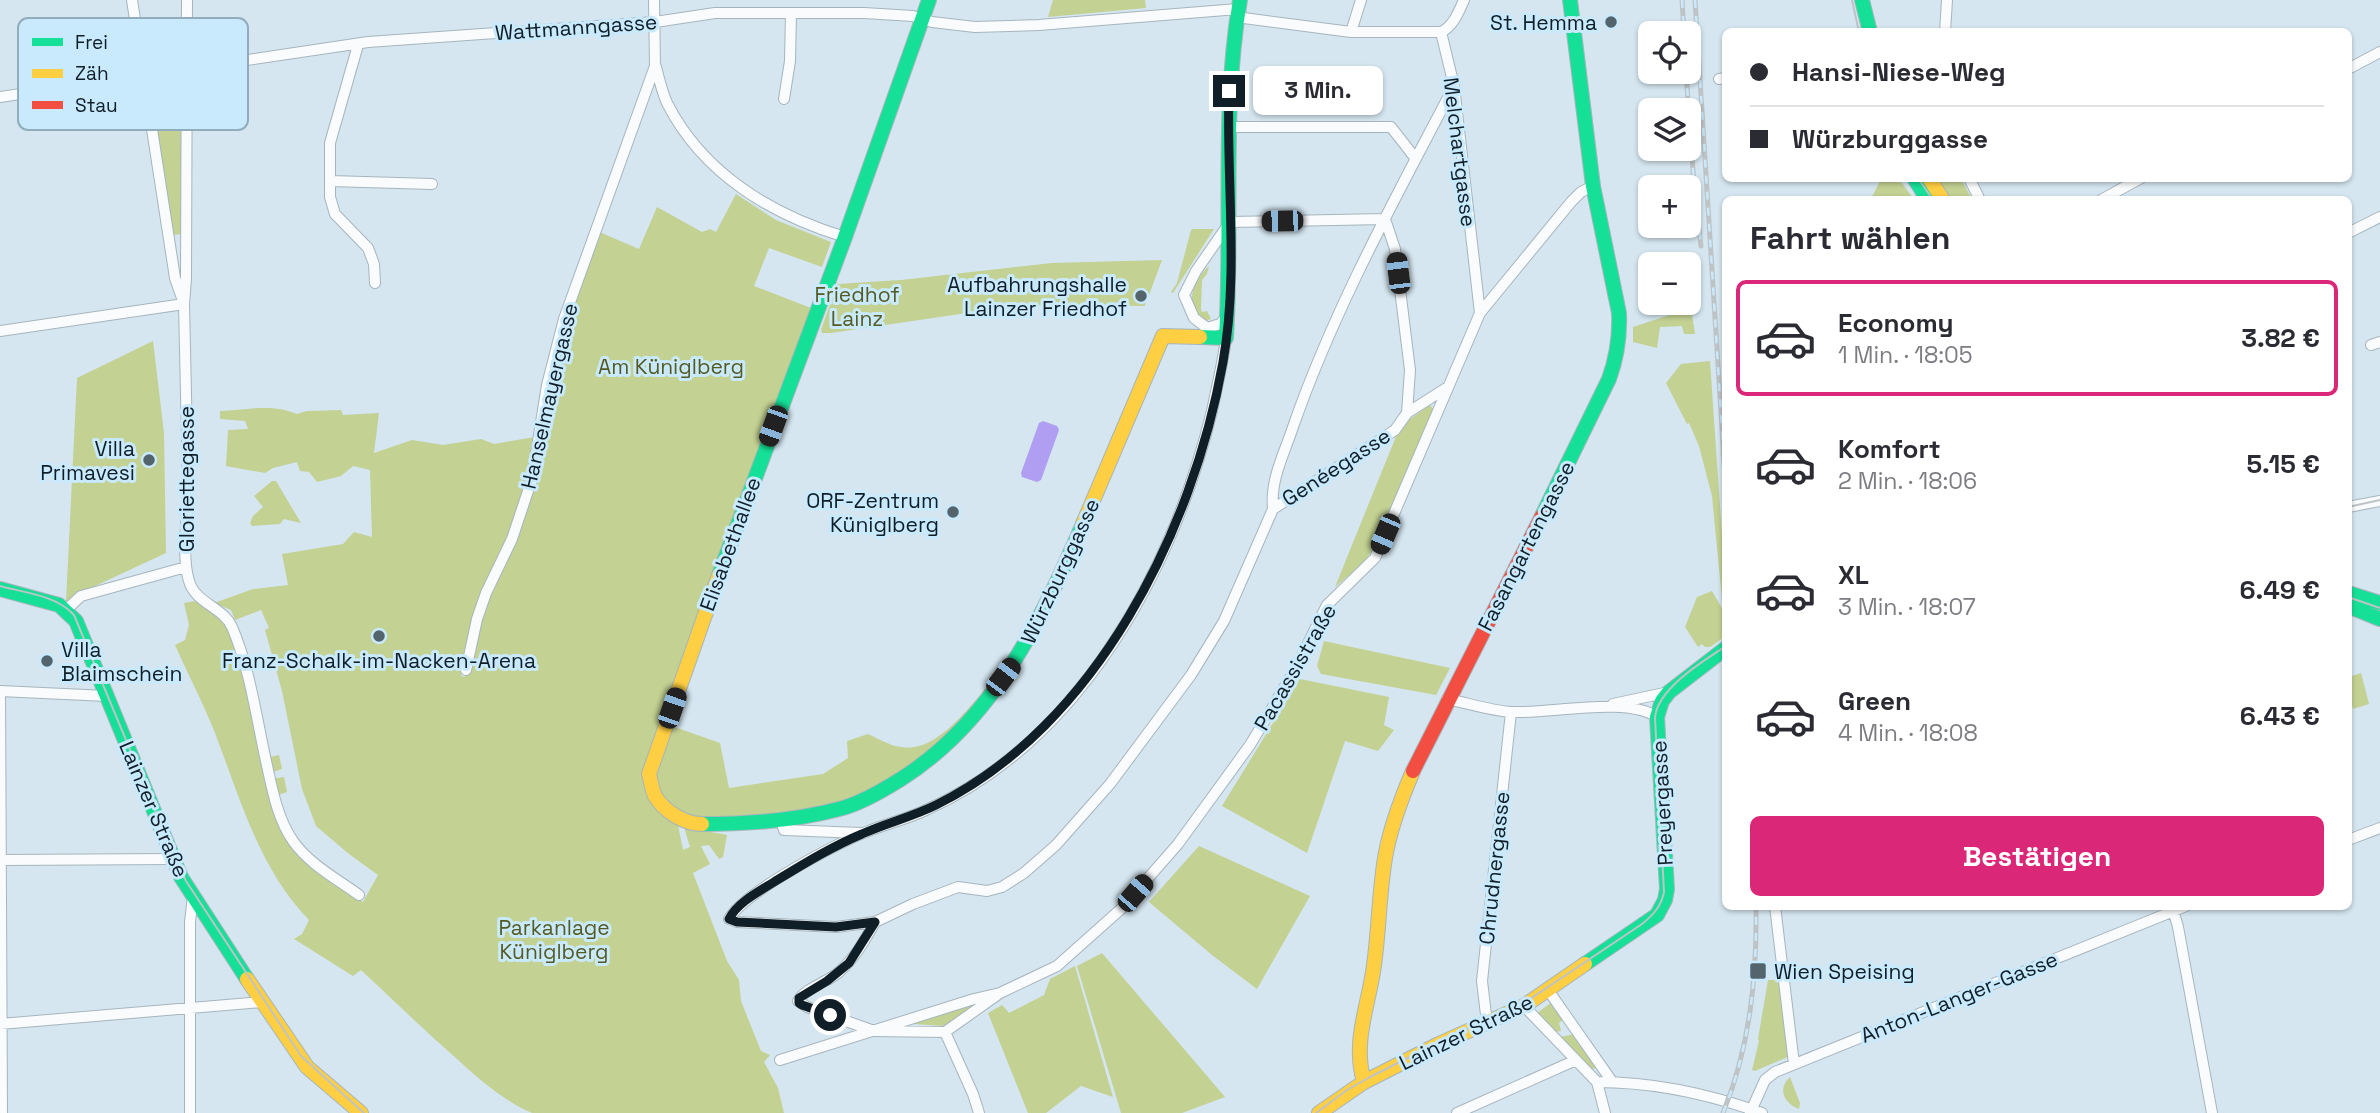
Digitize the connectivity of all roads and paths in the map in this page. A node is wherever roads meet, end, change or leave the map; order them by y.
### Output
1 (132, 0) edge
2 (187, 0) edge
3 (654, 0) edge
4 (929, 0) edge
5 (1361, 0) edge
6 (1464, 0) edge
7 (1570, 0) edge
8 (1853, 0) edge
9 (1862, 0) edge
10 (1947, 0) edge
11 (1238, 9) edge
12 (791, 13) junction
13 (135, 18) edge
14 (187, 18) edge
15 (922, 19) junction
16 (655, 22) junction
17 (1859, 28) edge
18 (1869, 28) edge
19 (1945, 28) edge
20 (1351, 32) junction
21 (1441, 32) junction
22 (358, 45) junction
23 (2380, 52) edge
24 (248, 61) edge
25 (656, 66) junction
26 (2352, 67) edge
27 (1454, 86) junction
28 (18, 94) edge
29 (0, 97) edge
30 (784, 99) dead end
31 (1228, 127) junction
32 (152, 130) edge
33 (188, 130) edge
34 (1416, 159) junction
35 (330, 181) junction
36 (2134, 182) edge
37 (432, 184) dead end
38 (1593, 186) junction
39 (2108, 196) edge
40 (2380, 217) edge
41 (1385, 219) junction
42 (1230, 222) junction
43 (2352, 231) edge
44 (845, 237) junction
45 (187, 239) junction
46 (169, 240) junction
47 (375, 283) dead end
48 (184, 304) junction
49 (1480, 313) junction
50 (1228, 315) junction
51 (0, 331) edge
52 (1226, 338) junction
53 (1448, 387) junction
54 (1407, 413) junction
55 (2380, 501) edge
56 (2352, 506) edge
57 (1273, 509) junction
58 (186, 568) junction
59 (0, 589) edge
60 (2352, 594) edge
61 (2380, 603) edge
62 (2352, 608) edge
63 (66, 610) junction
64 (2380, 619) edge
65 (1722, 651) edge
66 (466, 670) dead end
67 (0, 691) edge
68 (1669, 692) junction
69 (107, 696) junction
70 (1447, 699) junction
71 (1599, 707) junction
72 (1511, 712) junction
73 (1657, 716) junction
74 (649, 774) joint
75 (781, 821) junction
76 (2380, 828) edge
77 (863, 833) junction
78 (2352, 838) edge
79 (173, 859) junction
80 (0, 860) edge
81 (1667, 889) joint
82 (359, 895) dead end
83 (193, 896) junction
84 (1775, 910) edge
85 (2170, 910) edge
86 (2172, 910) edge
87 (875, 922) junction
88 (1548, 990) junction
89 (1000, 993) junction
90 (262, 1002) junction
91 (1524, 1006) junction
92 (190, 1009) junction
93 (1487, 1023) junction
94 (0, 1024) edge
95 (874, 1031) junction
96 (945, 1032) junction
97 (780, 1060) dead end
98 (1576, 1060) junction
99 (1794, 1064) junction
100 (1601, 1068) junction
101 (1593, 1078) junction
102 (1611, 1080) junction
103 (1364, 1082) junction
104 (1754, 1112) edge
105 (2, 1113) edge
106 (190, 1113) edge
107 (361, 1113) edge
108 (979, 1113) edge
109 (1319, 1113) edge
110 (1457, 1113) edge
111 (1605, 1113) edge
112 (2212, 1113) edge

1 - 13 street, Gloriettegasse
2 - 14 street, Gloriettegasse
3 - 16 street, Hanselmayergasse
4 - 15 main road, Elisabethallee
5 - 20 street
6 - 21 street
7 - 38 main road, Fasangartengasse
8 - 17 main road
9 - 18 main road
10 - 19 street
11 - 15 street, Wattmanngasse
11 - 20 street, Wattmanngasse
11 - 31 main road
12 - 15 street, Wattmanngasse
12 - 16 street, Wattmanngasse
12 - 30 street
15 - 44 main road, Elisabethallee
16 - 22 street, Wattmanngasse
16 - 25 street, Hanselmayergasse
20 - 21 street, Wattmanngasse
21 - 27 street, Melchartgasse
22 - 24 street, Wattmanngasse
22 - 35 street
23 - 26 street
25 - 44 street
25 - 66 street, Hanselmayergasse
27 - 34 street
27 - 49 street, Melchartgasse
28 - 29 street, Wattmanngasse
31 - 34 street
31 - 42 main road
32 - 46 street, Gloriettegasse
33 - 45 street, Gloriettegasse
34 - 41 street
35 - 37 street
35 - 47 street
36 - 39 street
38 - 49 street, Pacassistraße
38 - 70 main road, Fasangartengasse
40 - 43 street
41 - 42 street
41 - 54 street, Genéegasse
41 - 57 street
42 - 50 main road
42 - 50 street
44 - 74 main road, Elisabethallee
45 - 46 street
45 - 48 street, Gloriettegasse
46 - 48 street, Gloriettegasse
48 - 51 street
48 - 58 street, Gloriettegasse
49 - 53 street, Pacassistraße
50 - 52 main road
52 - 75 main road, Würzburggasse
52 - 77 street
53 - 54 street
53 - 89 street, Pacassistraße
54 - 57 street, Genéegasse
55 - 56 street
57 - 87 street
58 - 63 street, Gloriettegasse
58 - 82 street
59 - 63 main road
60 - 61 main road
62 - 64 main road
63 - 69 main road, Lainzer Straße
65 - 68 main road
67 - 69 street
67 - 80 street
68 - 71 street
68 - 73 main road
69 - 79 main road, Lainzer Straße
70 - 72 street
70 - 103 main road, Fasangartengasse
71 - 72 street
71 - 73 street
72 - 93 street, Chrudnergasse
73 - 81 main road, Preyergasse
74 - 75 main road, Würzburggasse
75 - 77 street
76 - 78 street
77 - 87 street
79 - 80 street
79 - 83 main road, Lainzer Straße
80 - 94 street
81 - 88 main road, Lainzer Straße
83 - 90 main road, Lainzer Straße
83 - 92 street
84 - 99 street
85 - 99 street, Anton-Langer-Gasse
86 - 112 street
87 - 95 street
88 - 91 main road, Lainzer Straße
88 - 100 street
89 - 95 street, Pacassistraße
89 - 96 street, Pacassistraße
90 - 92 street
90 - 107 main road, Lainzer Straße
91 - 93 main road, Lainzer Straße
91 - 98 street
92 - 94 street
92 - 106 street
93 - 103 main road, Lainzer Straße
94 - 105 street
95 - 96 street, Pacassistraße
95 - 97 street, Pacassistraße
96 - 108 street
98 - 101 street
98 - 110 street
99 - 104 street, Anton-Langer-Gasse
100 - 101 street
100 - 102 street
101 - 102 street
101 - 111 street
102 - 104 street
103 - 109 main road, Lainzer Straße

